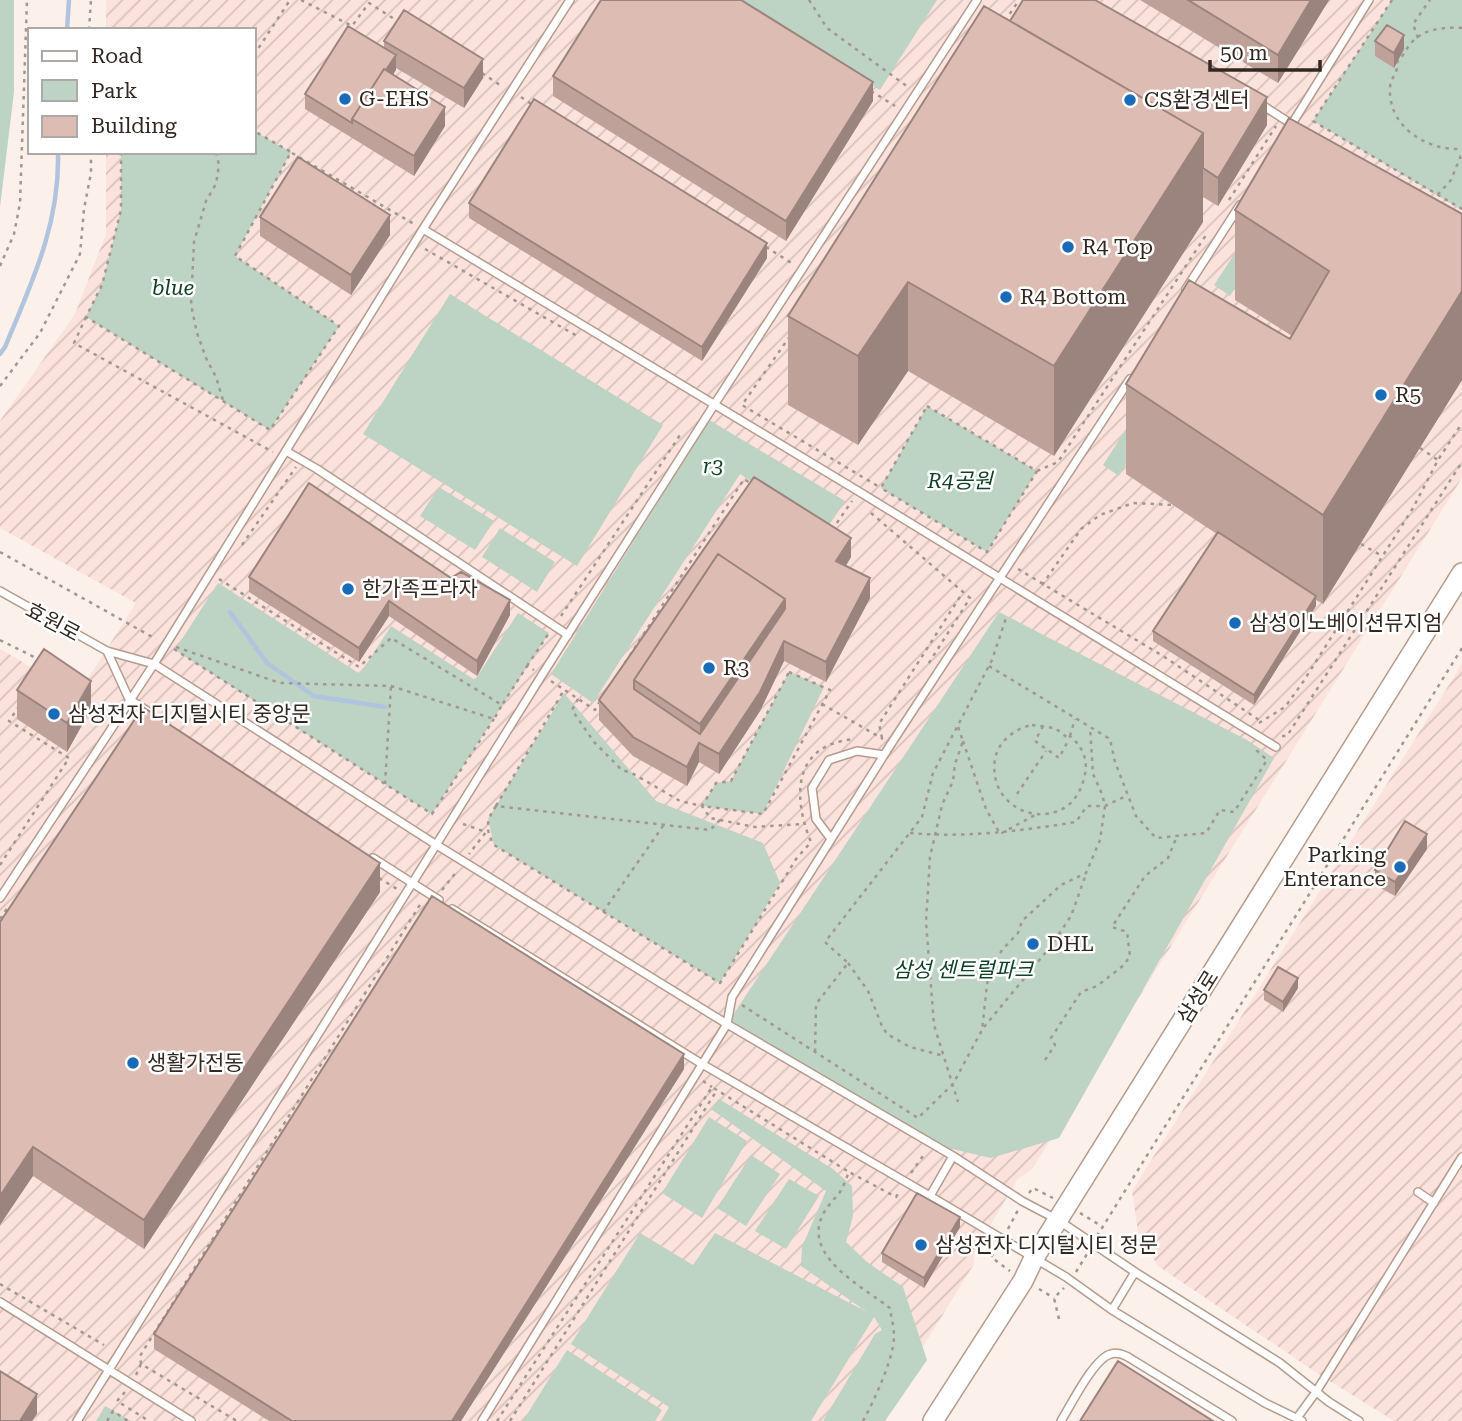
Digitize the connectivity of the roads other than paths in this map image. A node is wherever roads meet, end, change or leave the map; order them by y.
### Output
1 (570, 0) edge
2 (976, 0) edge
3 (1369, 0) edge
4 (1245, 95) edge
5 (1292, 124) junction
6 (1303, 131) edge
7 (1284, 136) edge
8 (1247, 194) edge
9 (423, 229) junction
10 (1181, 298) edge
11 (1137, 369) edge
12 (714, 405) junction
13 (284, 454) junction
14 (1462, 573) edge
15 (1000, 578) junction
16 (0, 591) edge
17 (568, 635) junction
18 (107, 651) junction
19 (154, 664) junction
20 (129, 699) junction
21 (152, 714) edge
22 (1276, 747) dead end
23 (884, 755) junction
24 (831, 839) junction
25 (435, 844) junction
26 (366, 853) edge
27 (413, 884) junction
28 (0, 898) edge
29 (727, 1024) junction
30 (702, 1064) junction
31 (953, 1156) junction
32 (1462, 1157) edge
33 (1418, 1192) dead end
34 (930, 1196) junction
35 (1434, 1203) junction
36 (1058, 1220) junction
37 (1034, 1258) junction
38 (1135, 1272) junction
39 (0, 1302) edge
40 (1112, 1310) junction
41 (109, 1370) junction
42 (1316, 1392) junction
43 (1299, 1420) edge
44 (77, 1421) edge
45 (191, 1421) edge
46 (482, 1421) edge
47 (933, 1421) edge
48 (1061, 1421) edge
49 (1232, 1421) edge
50 (1359, 1421) edge

1 - 9 lane
2 - 12 lane
3 - 5 lane
4 - 5 lane
5 - 6 lane
5 - 7 lane
8 - 10 lane
9 - 12 lane
9 - 13 lane
11 - 15 lane
12 - 15 lane
12 - 17 lane
13 - 17 lane
13 - 19 lane
14 - 36 street, 삼성로
15 - 22 lane
15 - 23 lane
16 - 18 lane, 효원로
17 - 25 lane
18 - 19 lane, 효원로
18 - 20 lane
19 - 20 lane
19 - 25 lane, 효원로
20 - 21 lane
20 - 28 lane
23 - 24 lane
23 - 24 lane
24 - 29 lane
25 - 27 lane
25 - 29 lane, 효원로
26 - 27 lane
27 - 30 lane
27 - 41 lane
29 - 30 lane
29 - 31 lane, 효원로
30 - 34 lane
30 - 46 lane
31 - 34 lane
31 - 36 lane, 효원로
32 - 35 lane
33 - 35 lane
34 - 37 lane
35 - 42 lane
36 - 37 street, 삼성로
36 - 38 lane, 효원로
37 - 40 lane
37 - 47 street, 삼성로
38 - 40 lane
38 - 42 lane, 효원로
39 - 41 lane
40 - 43 lane
41 - 44 lane
41 - 45 lane
42 - 43 lane
42 - 50 lane, 효원로
48 - 49 lane

